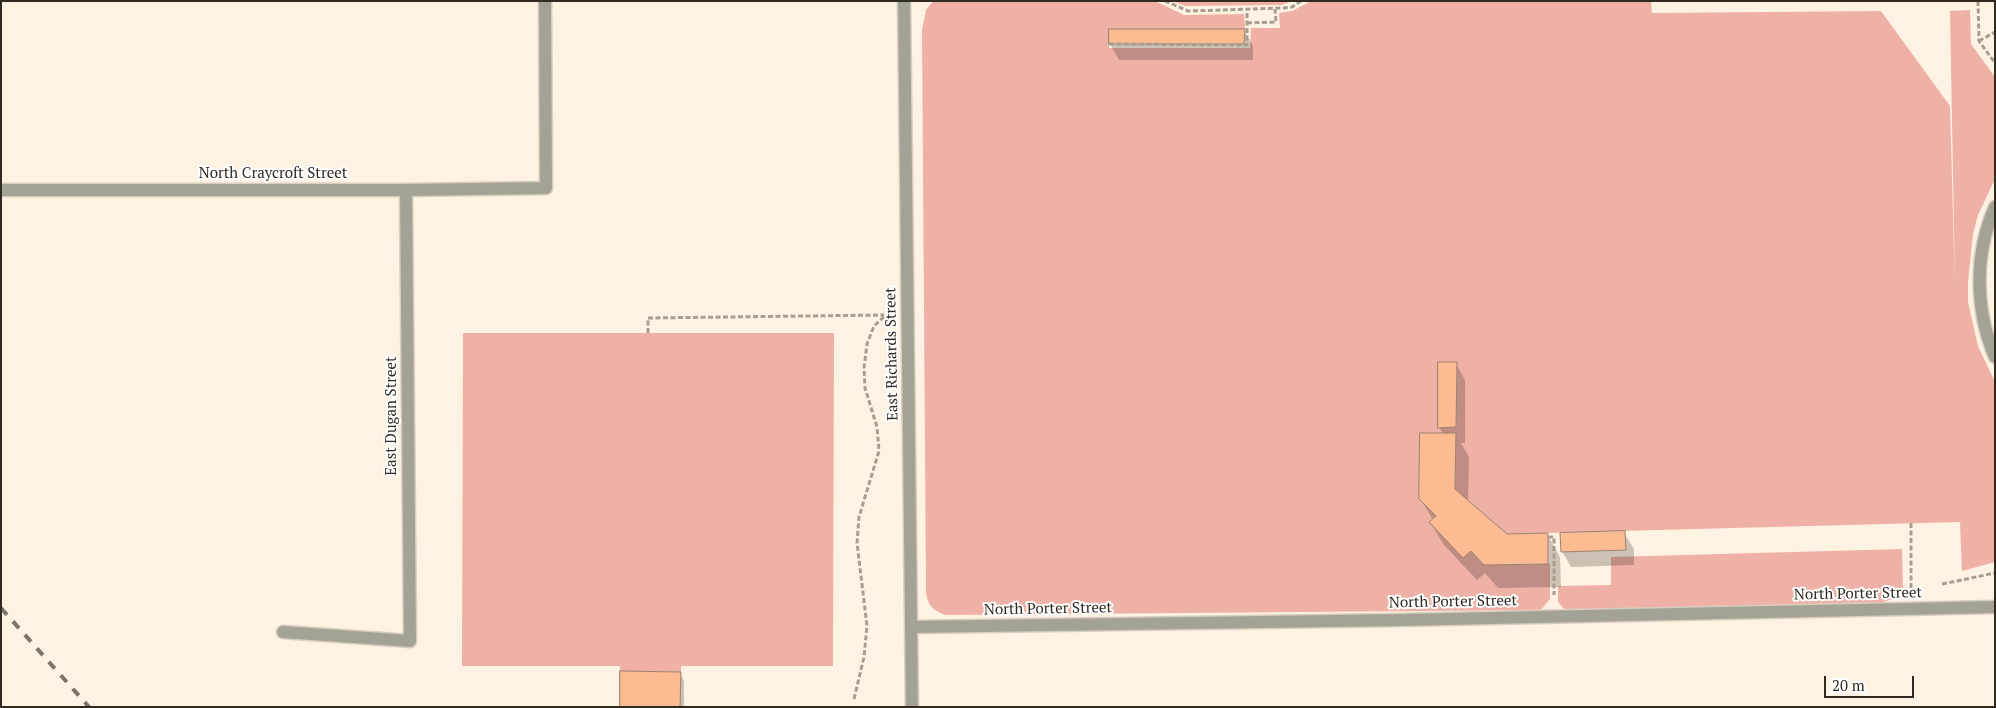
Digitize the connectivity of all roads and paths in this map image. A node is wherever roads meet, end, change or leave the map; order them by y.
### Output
1 (545, 1) edge
2 (904, 1) edge
3 (1165, 1) edge
4 (1301, 1) edge
5 (1978, 1) edge
6 (1275, 9) junction
7 (1247, 10) junction
8 (1247, 23) junction
9 (1995, 32) edge
10 (1979, 41) junction
11 (1109, 44) dead end
12 (1995, 63) edge
13 (1, 190) edge
14 (406, 190) junction
15 (1995, 207) edge
16 (886, 306) dead end
17 (886, 316) junction
18 (648, 333) dead end
19 (1995, 357) edge
20 (1911, 524) dead end
21 (1548, 537) dead end
22 (1995, 573) edge
23 (1939, 585) dead end
24 (1921, 589) dead end
25 (1995, 608) edge
26 (1554, 616) junction
27 (911, 627) junction
28 (283, 632) dead end
29 (854, 699) dead end
30 (912, 707) edge

1 - 14 street, North Craycroft Street
2 - 27 street, East Richards Street
3 - 7 path
4 - 6 path
5 - 10 path
6 - 7 path
6 - 8 path
7 - 8 path
8 - 11 path
9 - 10 path
10 - 12 path
13 - 14 street, North Craycroft Street
14 - 28 street, East Dugan Street
15 - 19 street
16 - 17 path
17 - 18 path
17 - 29 path
20 - 24 path
21 - 26 path
22 - 23 path
25 - 26 street, North Porter Street
26 - 27 street, North Porter Street
27 - 30 street, East Richards Street

